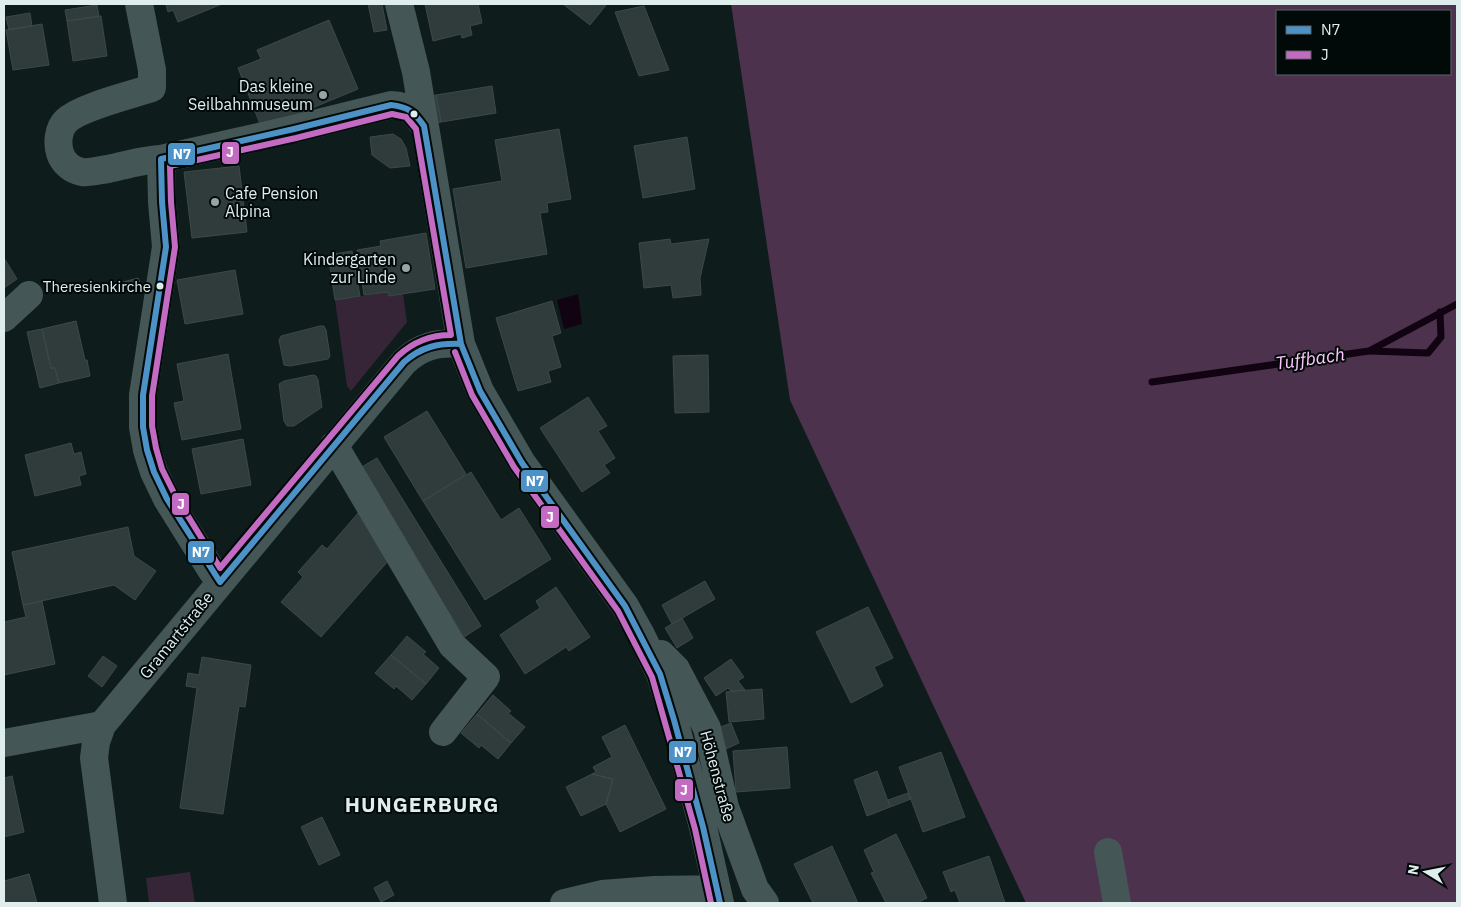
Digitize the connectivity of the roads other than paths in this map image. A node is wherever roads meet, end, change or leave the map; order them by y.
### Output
1 (139, 4) edge
2 (399, 4) edge
3 (424, 126) junction
4 (161, 159) junction
5 (30, 295) dead end
6 (4, 318) edge
7 (461, 344) junction
8 (334, 445) junction
9 (220, 582) junction
10 (640, 633) junction
11 (102, 725) junction
12 (443, 732) dead end
13 (4, 743) edge
14 (1108, 852) dead end
15 (718, 896) edge
16 (113, 903) edge
17 (564, 903) edge
18 (765, 903) edge
19 (1117, 903) edge

1 - 4 street
2 - 3 street, Höhenstraße
3 - 4 street
3 - 7 street, Höhenstraße
4 - 9 street
5 - 6 street
7 - 8 street, Gramartstraße
7 - 10 street, Höhenstraße
8 - 9 street, Gramartstraße
8 - 12 street
9 - 11 street, Gramartstraße
10 - 15 street, Höhenstraße
10 - 18 street, Höhenstraße
11 - 13 street
11 - 16 street, Gramartstraße
14 - 19 street
15 - 17 street

